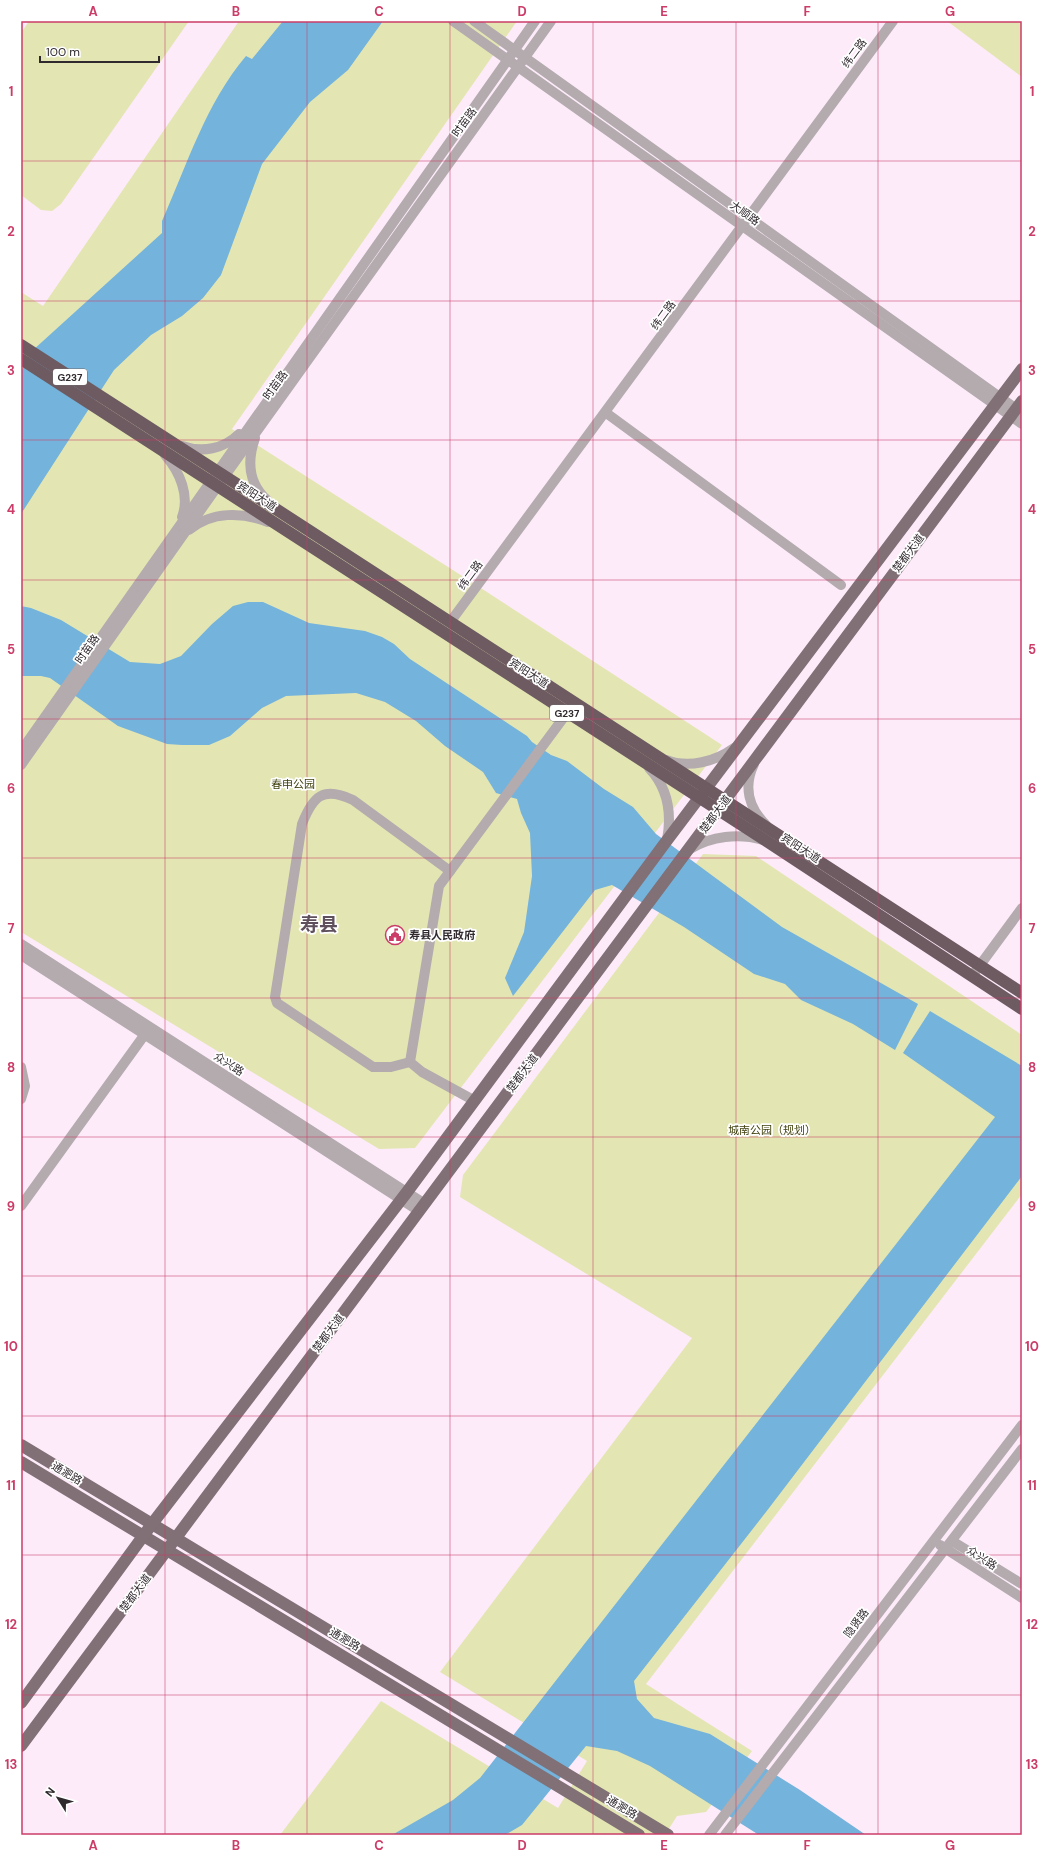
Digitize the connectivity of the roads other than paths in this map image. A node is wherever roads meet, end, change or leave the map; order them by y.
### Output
1 (453, 21) edge
2 (474, 21) edge
3 (536, 21) edge
4 (551, 21) edge
5 (893, 21) edge
6 (515, 50) junction
7 (525, 58) junction
8 (508, 60) junction
9 (746, 222) junction
10 (21, 345) edge
11 (21, 360) edge
12 (1022, 369) edge
13 (1000, 398) junction
14 (1020, 408) edge
15 (609, 415) dead end
16 (257, 423) junction
17 (1022, 424) edge
18 (161, 443) junction
19 (217, 479) junction
20 (280, 512) junction
21 (279, 525) junction
22 (180, 531) junction
23 (841, 585) dead end
24 (849, 599) junction
25 (865, 611) junction
26 (451, 622) junction
27 (816, 643) junction
28 (832, 656) junction
29 (58, 704) junction
30 (567, 713) junction
31 (741, 743) junction
32 (21, 751) edge
33 (759, 754) junction
34 (649, 759) junction
35 (21, 765) edge
36 (703, 794) junction
37 (721, 806) junction
38 (771, 837) junction
39 (666, 841) junction
40 (687, 851) junction
41 (450, 871) junction
42 (1022, 908) edge
43 (21, 944) edge
44 (21, 955) edge
45 (979, 966) junction
46 (972, 976) junction
47 (1022, 993) edge
48 (1022, 1009) edge
49 (147, 1031) junction
50 (410, 1062) junction
51 (21, 1067) edge
52 (21, 1098) edge
53 (475, 1101) junction
54 (407, 1192) junction
55 (21, 1206) edge
56 (422, 1208) junction
57 (1022, 1425) edge
58 (21, 1445) edge
59 (1022, 1449) edge
60 (21, 1462) edge
61 (152, 1524) junction
62 (143, 1536) junction
63 (176, 1538) junction
64 (932, 1540) junction
65 (949, 1545) junction
66 (167, 1550) junction
67 (1022, 1584) edge
68 (1022, 1598) edge
69 (21, 1703) edge
70 (21, 1746) edge
71 (639, 1835) edge
72 (668, 1835) edge
73 (709, 1835) edge
74 (725, 1835) edge

1 - 8 street, 大顺路
2 - 6 street, 大顺路
3 - 6 street, 时苗路
4 - 7 street, 时苗路
5 - 9 street, 纬二路
6 - 7 street, 大顺路
6 - 8 street, 时苗路
7 - 9 street, 大顺路
7 - 16 street, 时苗路
8 - 9 street, 大顺路
8 - 16 street, 时苗路
9 - 13 street, 大顺路
9 - 17 street, 大顺路
9 - 26 street, 纬二路
10 - 18 highway, 宾阳大道 / G237
11 - 18 highway, 宾阳大道 / G237
12 - 13 main road, 楚都大道
13 - 14 street, 大顺路
13 - 24 main road, 楚都大道
14 - 25 main road, 楚都大道
15 - 23 street
16 - 18 street
16 - 19 street, 时苗路
16 - 20 street
18 - 19 highway, 宾阳大道 / G237
18 - 22 street
19 - 20 highway, 宾阳大道 / G237
19 - 21 highway, 宾阳大道 / G237
19 - 22 street, 时苗路
20 - 26 highway, 宾阳大道 / G237
21 - 22 street
21 - 30 highway, 宾阳大道 / G237
22 - 29 street, 时苗路
24 - 25 main road
24 - 27 main road, 楚都大道
25 - 28 main road, 楚都大道
26 - 34 highway, 宾阳大道 / G237
27 - 28 main road
27 - 31 main road, 楚都大道
28 - 33 main road, 楚都大道
29 - 32 street, 时苗路
29 - 35 street, 时苗路
30 - 34 highway, 宾阳大道 / G237
30 - 41 street
31 - 34 street
31 - 36 main road, 楚都大道
33 - 37 main road, 楚都大道
33 - 38 street
34 - 36 highway, 宾阳大道 / G237
34 - 39 street
36 - 37 highway, 宾阳大道 / G237
36 - 39 main road, 楚都大道
37 - 38 highway, 宾阳大道 / G237
37 - 40 main road, 楚都大道
38 - 40 street
38 - 45 highway, 宾阳大道 / G237
38 - 46 highway, 宾阳大道 / G237
39 - 53 main road, 楚都大道
40 - 56 main road, 楚都大道
41 - 50 street
41 - 50 street
42 - 45 street
43 - 49 street, 众兴路
44 - 49 street, 众兴路
45 - 46 street
45 - 47 highway, 宾阳大道 / G237
46 - 48 highway, 宾阳大道 / G237
49 - 54 street, 众兴路
49 - 55 street
49 - 56 street, 众兴路
50 - 53 street
51 - 52 street
53 - 54 main road, 楚都大道
54 - 56 street, 众兴路
54 - 61 main road, 楚都大道
56 - 63 main road, 楚都大道
57 - 64 street, 隐贤路
58 - 61 main road, 通淝路
59 - 65 street
60 - 62 main road, 通淝路
61 - 62 main road, 楚都大道
61 - 63 main road, 通淝路
62 - 66 main road, 通淝路
62 - 69 main road, 楚都大道
63 - 66 main road, 楚都大道
63 - 72 main road, 通淝路
64 - 65 street, 众兴路
64 - 73 street, 隐贤路
65 - 67 street, 众兴路
65 - 68 street, 众兴路
65 - 74 street
66 - 70 main road, 楚都大道
66 - 71 main road, 通淝路

